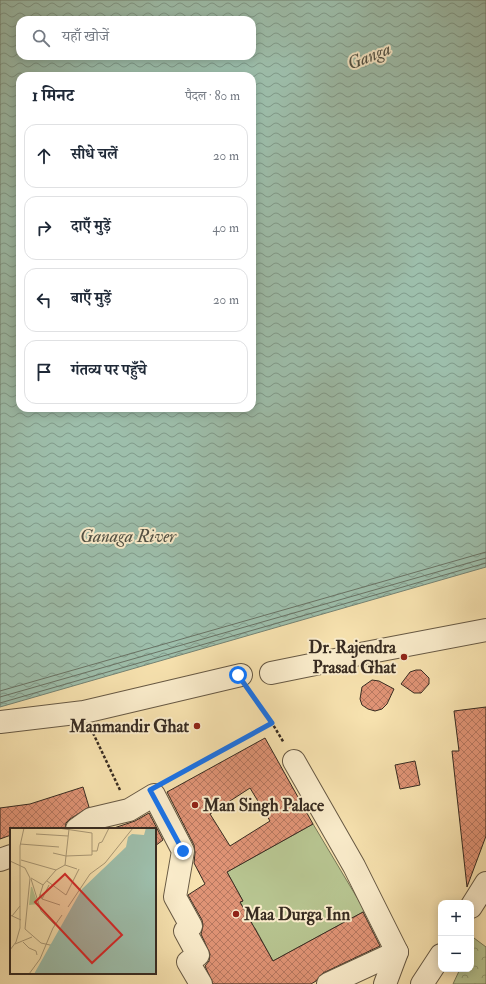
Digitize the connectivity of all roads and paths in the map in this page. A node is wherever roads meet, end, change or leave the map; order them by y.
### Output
1 (486, 630) edge
2 (238, 675) junction
3 (84, 712) junction
4 (0, 722) edge
5 (272, 723) junction
6 (294, 761) joint
7 (154, 795) junction
8 (129, 810) junction
9 (78, 828) edge
10 (10, 856) edge
11 (0, 860) edge
12 (486, 883) edge
13 (474, 902) edge
14 (396, 952) junction
15 (438, 960) edge
16 (200, 984) edge
17 (328, 984) edge
18 (385, 984) edge
19 (422, 984) edge

1 - 2 street
2 - 3 street
2 - 5 path
3 - 4 street
3 - 8 path
5 - 6 path
5 - 7 path
6 - 14 street
7 - 8 street
7 - 16 street
8 - 9 street
10 - 11 street
12 - 13 street
14 - 17 street
14 - 18 street
15 - 19 street

